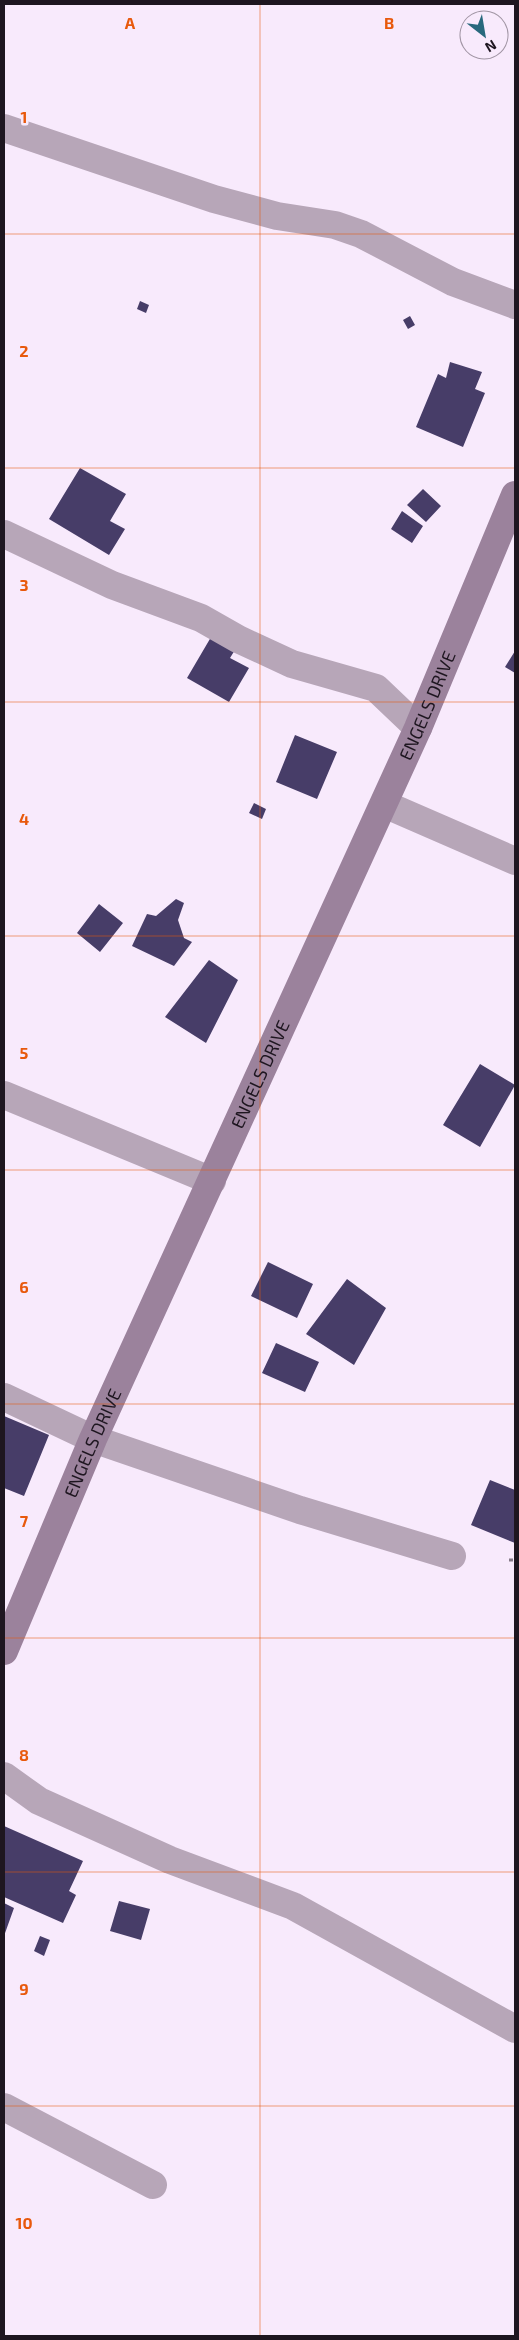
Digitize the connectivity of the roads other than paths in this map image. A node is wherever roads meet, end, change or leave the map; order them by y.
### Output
1 (4, 128) edge
2 (515, 305) edge
3 (515, 495) edge
4 (4, 534) edge
5 (418, 728) junction
6 (384, 804) junction
7 (515, 861) edge
8 (4, 1095) edge
9 (212, 1181) junction
10 (4, 1397) edge
11 (93, 1439) junction
12 (452, 1556) dead end
13 (4, 1651) edge
14 (4, 1776) edge
15 (515, 2029) edge
16 (4, 2107) edge
17 (153, 2185) dead end

1 - 2 street
3 - 5 street, ENGELS DRIVE
4 - 5 street
5 - 6 street, ENGELS DRIVE
6 - 7 street
6 - 9 street, ENGELS DRIVE
8 - 9 street
9 - 11 street, ENGELS DRIVE
10 - 11 street
11 - 12 street
11 - 13 street, ENGELS DRIVE
14 - 15 street
16 - 17 street

